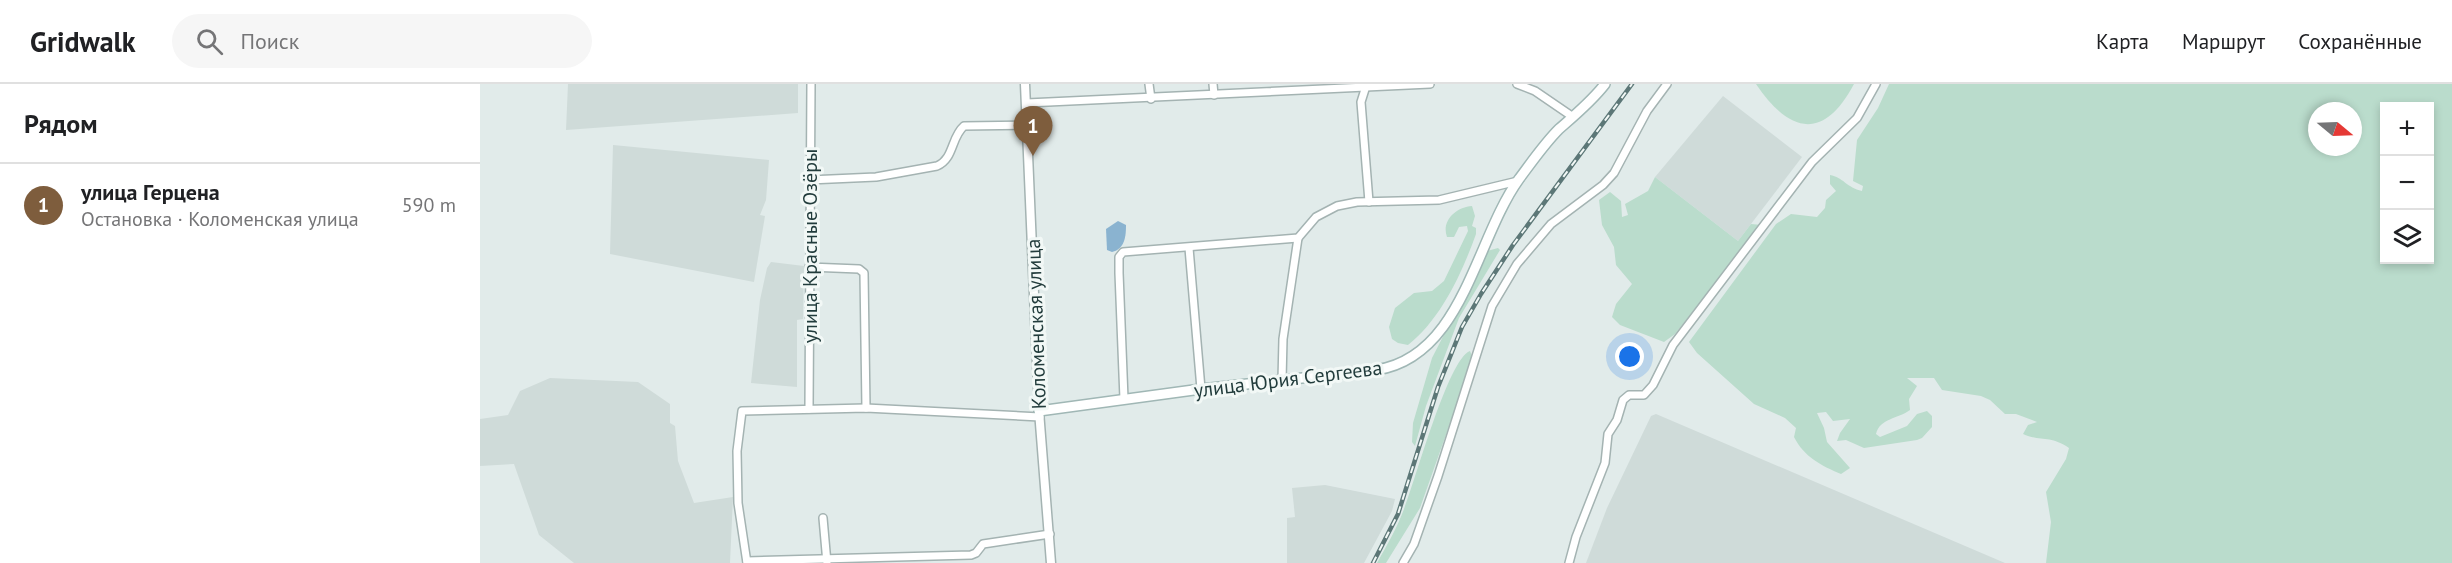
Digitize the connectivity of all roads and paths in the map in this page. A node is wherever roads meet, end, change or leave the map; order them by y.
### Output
1 (812, 84) edge
2 (1025, 84) edge
3 (1149, 84) edge
4 (1213, 84) edge
5 (1416, 84) edge
6 (1430, 84) edge
7 (1521, 84) edge
8 (1605, 84) edge
9 (1667, 84) edge
10 (1876, 84) edge
11 (1366, 86) junction
12 (1214, 95) junction
13 (1151, 99) junction
14 (1027, 104) junction
15 (1573, 117) junction
16 (1027, 125) junction
17 (810, 180) junction
18 (1518, 181) junction
19 (1369, 202) junction
20 (1298, 238) junction
21 (1189, 248) junction
22 (809, 267) junction
23 (1282, 380) junction
24 (1201, 389) junction
25 (1124, 399) junction
26 (809, 408) junction
27 (866, 408) junction
28 (1040, 414) junction
29 (823, 518) dead end
30 (1050, 534) junction
31 (827, 561) edge
32 (747, 562) edge
33 (1051, 563) edge
34 (1403, 563) edge
35 (1569, 563) edge

1 - 17 street, улица Красные Озёры
2 - 14 street, Коломенская улица
3 - 13 street
4 - 12 street
5 - 6 street
5 - 11 street
7 - 15 street
8 - 15 main road, улица Юрия Сергеева
9 - 34 street
10 - 35 street
11 - 12 street
11 - 19 street
12 - 13 street
13 - 14 street
14 - 16 street, Коломенская улица
15 - 18 main road, улица Юрия Сергеева
16 - 17 street
16 - 28 street, Коломенская улица
17 - 22 street, улица Красные Озёры
18 - 19 street
18 - 23 main road, улица Юрия Сергеева
19 - 20 street
20 - 21 street
20 - 23 street
21 - 24 street
21 - 25 street
22 - 26 street, улица Красные Озёры
22 - 27 street
23 - 24 main road, улица Юрия Сергеева
24 - 25 main road, улица Юрия Сергеева
25 - 28 main road, улица Юрия Сергеева
26 - 27 street, улица Юрия Сергеева
26 - 32 street, улица Юрия Сергеева
27 - 28 street, улица Юрия Сергеева
28 - 30 street, Коломенская улица
29 - 31 street
30 - 31 street
30 - 33 street, Коломенская улица
31 - 32 street

